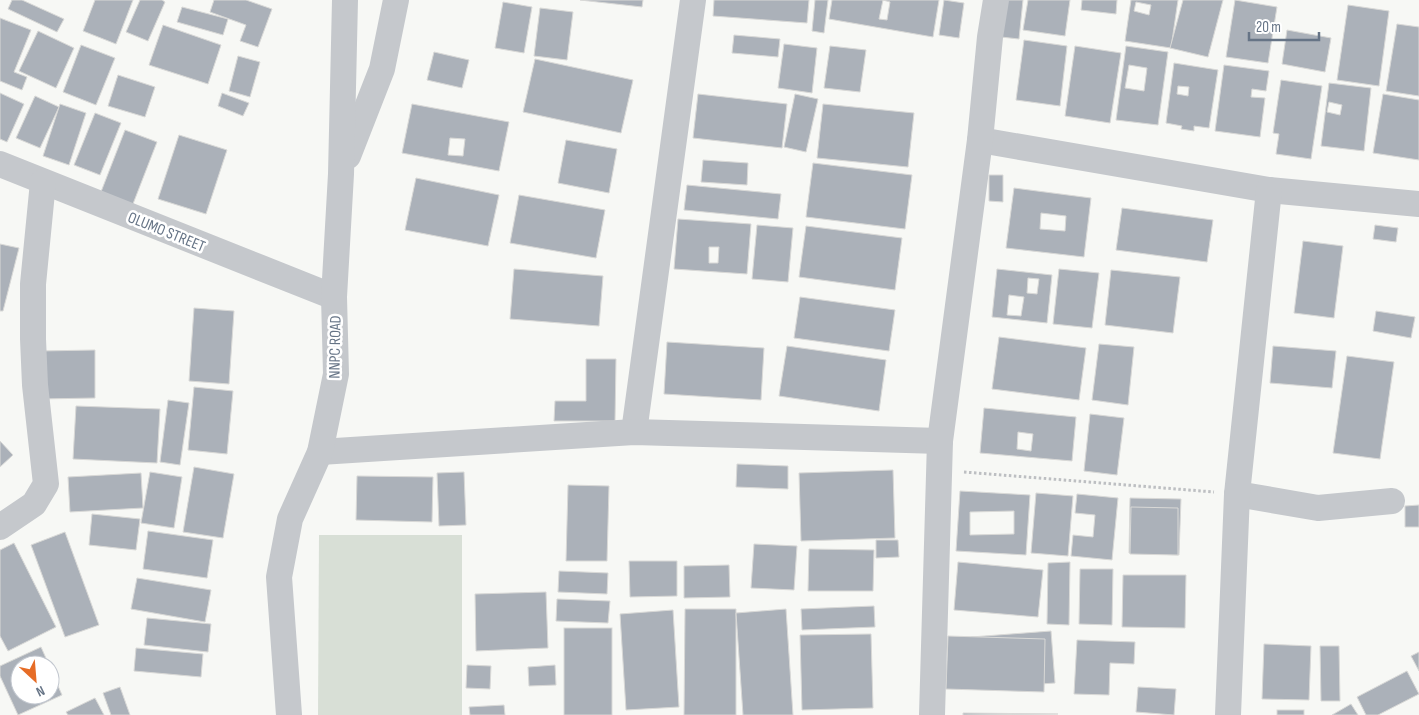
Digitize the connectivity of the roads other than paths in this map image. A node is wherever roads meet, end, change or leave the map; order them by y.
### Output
1 (345, 0) edge
2 (396, 0) edge
3 (693, 0) edge
4 (996, 0) edge
5 (980, 140) junction
6 (0, 164) edge
7 (341, 174) junction
8 (43, 182) junction
9 (1269, 190) junction
10 (1419, 204) edge
11 (334, 297) junction
12 (634, 432) junction
13 (940, 441) junction
14 (320, 452) junction
15 (1237, 494) junction
16 (1392, 501) dead end
17 (0, 527) edge
18 (289, 715) edge
19 (932, 715) edge
20 (1228, 715) edge

1 - 7 street, NNPC ROAD
2 - 7 street
3 - 12 street
4 - 5 street
5 - 9 street
5 - 13 street
6 - 8 street, OLUMO STREET
7 - 11 street, NNPC ROAD
8 - 11 street, OLUMO STREET
8 - 17 street
9 - 10 street
9 - 15 street
11 - 14 street, NNPC ROAD
12 - 13 street
12 - 14 street
13 - 19 street
14 - 18 street, NNPC ROAD
15 - 16 street
15 - 20 street

